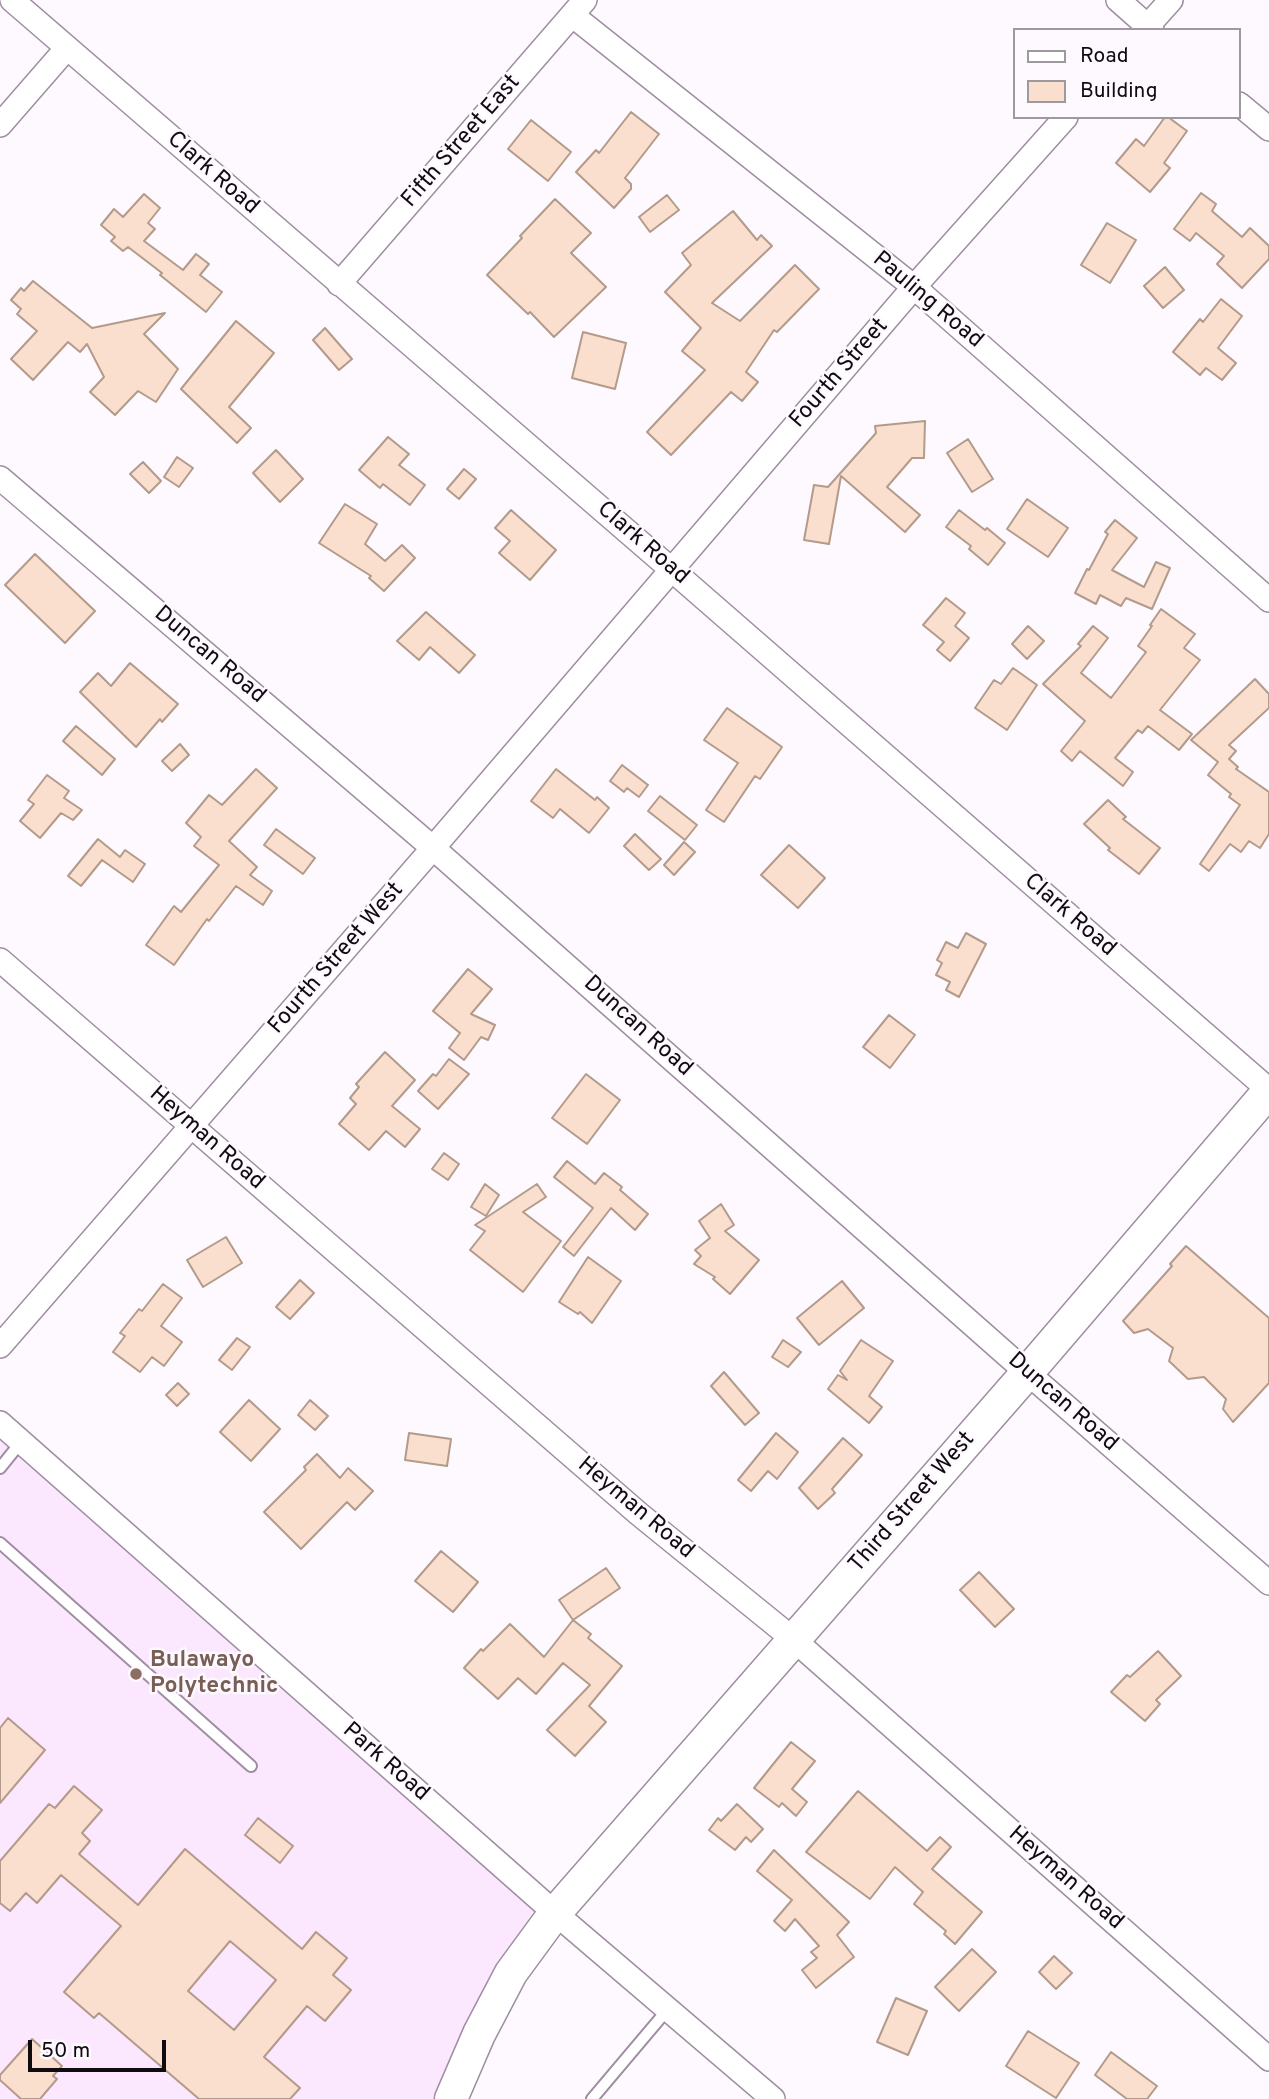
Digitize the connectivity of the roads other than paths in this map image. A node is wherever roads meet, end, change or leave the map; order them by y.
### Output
1 (12, 0) edge
2 (1118, 0) edge
3 (1171, 0) edge
4 (579, 8) edge
5 (1147, 28) edge
6 (1149, 28) edge
7 (67, 48) junction
8 (1241, 106) edge
9 (1064, 119) edge
10 (0, 125) edge
11 (1269, 129) edge
12 (339, 284) junction
13 (914, 287) junction
14 (0, 478) edge
15 (672, 570) junction
16 (1269, 600) edge
17 (433, 848) junction
18 (0, 960) edge
19 (1269, 1091) edge
20 (191, 1126) junction
21 (0, 1346) edge
22 (1027, 1373) junction
23 (0, 1423) edge
24 (21, 1442) junction
25 (0, 1468) edge
26 (0, 1543) edge
27 (1269, 1583) edge
28 (793, 1639) junction
29 (251, 1766) dead end
30 (555, 1913) junction
31 (668, 2010) junction
32 (1269, 2059) edge
33 (451, 2099) edge
34 (592, 2099) edge
35 (773, 2099) edge

1 - 7 street, Clark Road
2 - 5 street
3 - 6 street
4 - 12 street, Fifth Street East
4 - 13 street, Pauling Road
7 - 10 street
7 - 12 street, Clark Road
8 - 11 street
9 - 13 street, Fourth Street
12 - 15 street, Clark Road
13 - 15 street, Fourth Street
13 - 16 street, Pauling Road
14 - 17 street, Duncan Road
15 - 17 street, Fourth Street West
15 - 19 street, Clark Road
17 - 20 street, Fourth Street West
17 - 22 street, Duncan Road
18 - 20 street, Heyman Road
19 - 22 main road, Third Street West
20 - 21 street, Fourth Street West
20 - 28 street, Heyman Road
22 - 27 street, Duncan Road
22 - 28 main road, Third Street West
23 - 24 street, Park Road
24 - 25 lane
24 - 30 street, Park Road
26 - 29 lane
28 - 30 main road, Third Street West
28 - 32 street, Heyman Road
30 - 31 street, Park Road
30 - 33 main road, Third Street West
31 - 34 lane
31 - 35 street, Park Road

